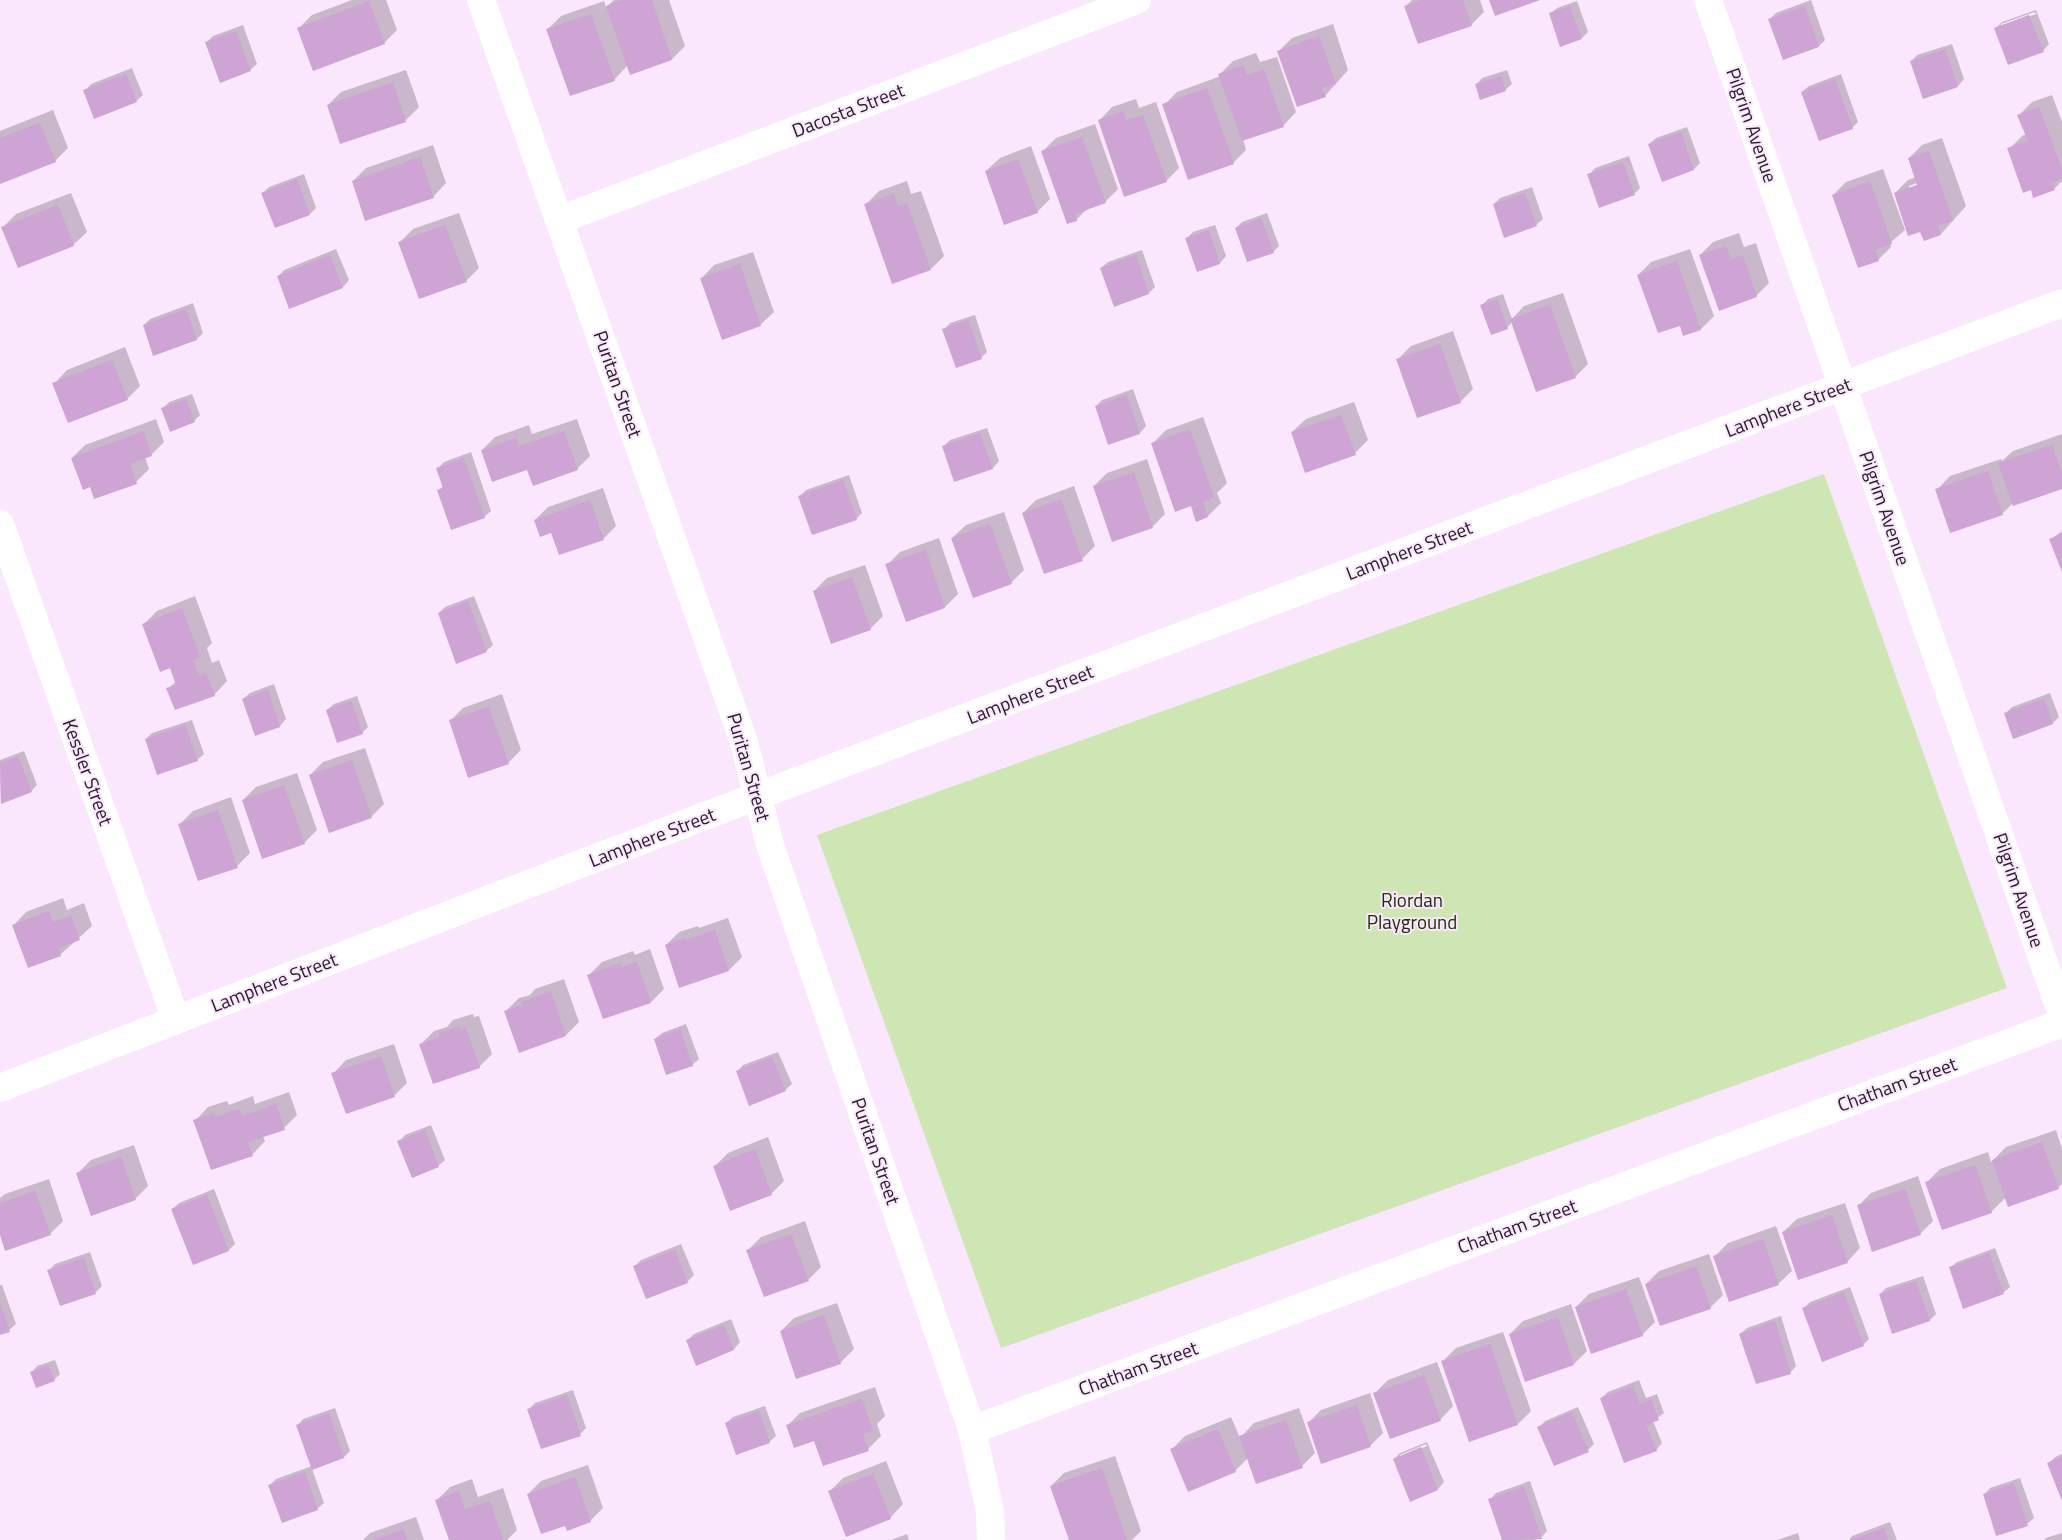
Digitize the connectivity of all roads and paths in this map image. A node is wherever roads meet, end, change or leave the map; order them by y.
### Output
1 (481, 0) edge
2 (1137, 0) edge
3 (1708, 0) edge
4 (560, 220) junction
5 (2062, 303) edge
6 (1843, 386) junction
7 (0, 524) edge
8 (757, 797) junction
9 (2062, 1015) edge
10 (176, 1020) junction
11 (2062, 1023) edge
12 (0, 1088) edge
13 (972, 1430) junction
14 (991, 1540) edge

1 - 4 street, Puritan Street
2 - 4 street, Dacosta Street
3 - 6 street, Pilgrim Avenue
4 - 8 street, Puritan Street
5 - 6 street, Lamphere Street
6 - 8 street, Lamphere Street
6 - 9 street, Pilgrim Avenue
7 - 10 street, Kessler Street
8 - 10 street, Lamphere Street
8 - 13 street, Puritan Street
10 - 12 street, Lamphere Street
11 - 13 street, Chatham Street
13 - 14 street, Puritan Street

